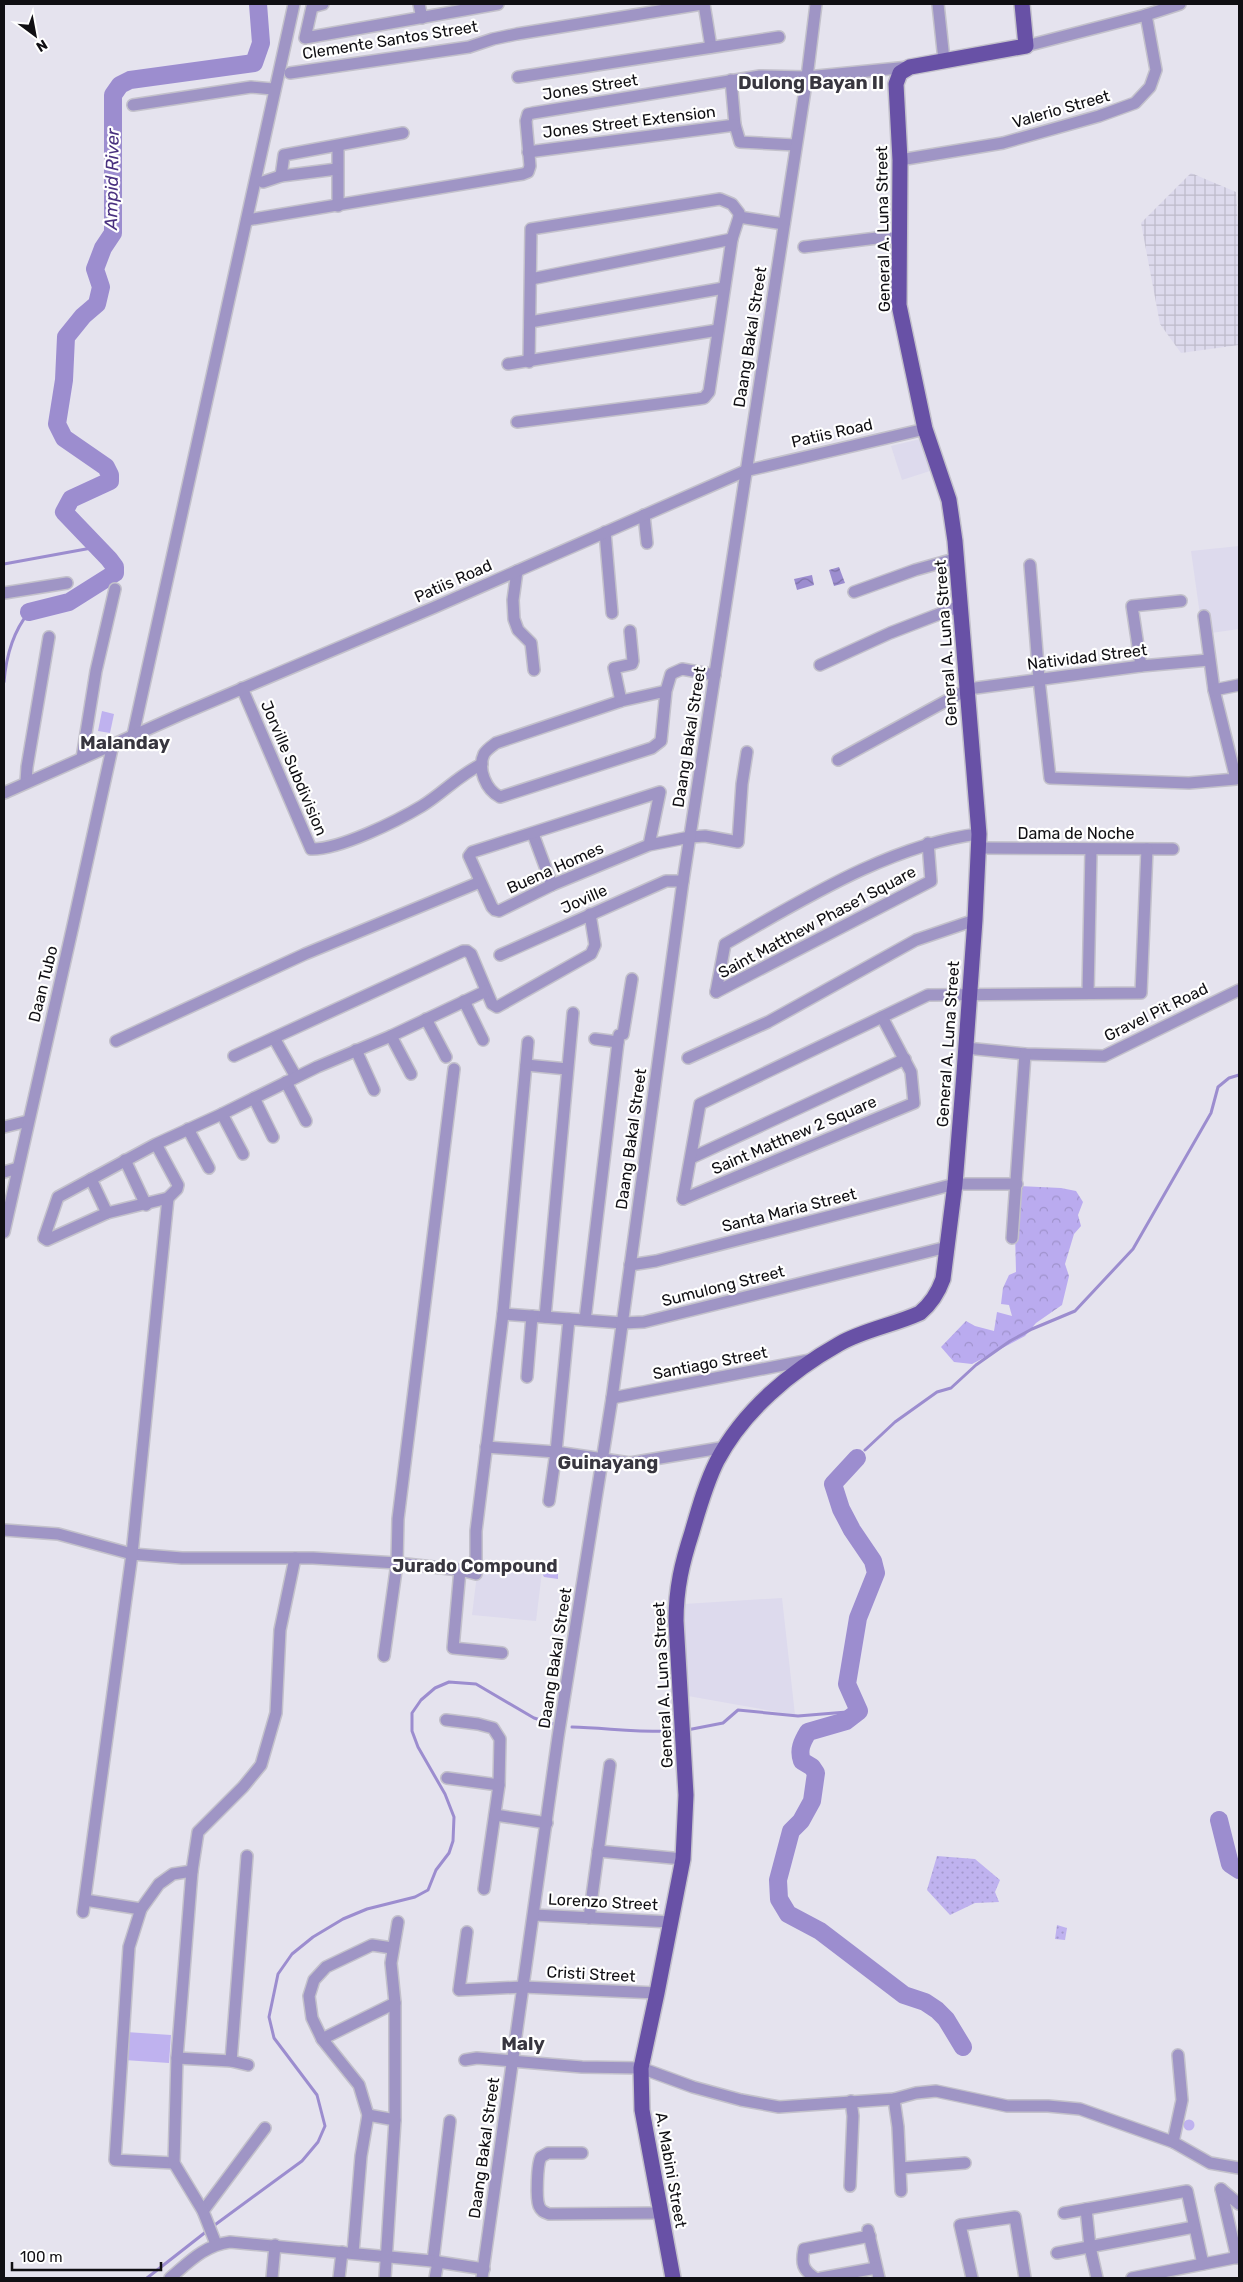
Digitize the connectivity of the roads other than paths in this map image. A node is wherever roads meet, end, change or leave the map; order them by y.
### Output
1 (294, 4) edge
2 (324, 4) edge
3 (419, 4) edge
4 (498, 4) edge
5 (703, 4) edge
6 (816, 4) edge
7 (938, 4) edge
8 (1022, 4) edge
9 (1180, 4) edge
10 (453, 8) edge
11 (1151, 10) edge
12 (422, 18) junction
13 (779, 37) dead end
14 (305, 38) junction
15 (292, 40) dead end
16 (1026, 46) junction
17 (711, 47) junction
18 (944, 60) junction
19 (910, 67) junction
20 (290, 73) dead end
21 (518, 77) dead end
22 (807, 77) junction
23 (730, 80) junction
24 (274, 89) junction
25 (133, 105) dead end
26 (735, 125) junction
27 (403, 133) dead end
28 (795, 145) junction
29 (338, 146) junction
30 (528, 152) junction
31 (900, 160) junction
32 (337, 169) junction
33 (281, 176) junction
34 (263, 182) dead end
35 (338, 206) junction
36 (739, 217) junction
37 (247, 220) junction
38 (784, 224) junction
39 (898, 238) junction
40 (732, 239) junction
41 (804, 247) dead end
42 (531, 279) junction
43 (724, 288) junction
44 (530, 322) junction
45 (718, 330) junction
46 (529, 362) junction
47 (508, 364) dead end
48 (517, 422) dead end
49 (925, 429) junction
50 (745, 471) junction
51 (644, 515) junction
52 (604, 532) junction
53 (648, 544) dead end
54 (958, 558) junction
55 (1030, 566) dead end
56 (517, 571) junction
57 (68, 583) dead end
58 (115, 588) dead end
59 (854, 592) dead end
60 (4, 593) edge
61 (1181, 601) dead end
62 (960, 606) junction
63 (612, 613) dead end
64 (1204, 616) dead end
65 (630, 631) dead end
66 (49, 637) dead end
67 (1209, 660) junction
68 (820, 664) dead end
69 (1140, 666) junction
70 (534, 670) dead end
71 (715, 675) junction
72 (1039, 679) junction
73 (1239, 685) edge
74 (242, 688) junction
75 (968, 689) junction
76 (1214, 690) junction
77 (666, 691) junction
78 (621, 701) junction
79 (133, 735) junction
80 (113, 744) junction
81 (747, 752) dead end
82 (82, 758) junction
83 (838, 760) dead end
84 (482, 764) junction
85 (26, 782) junction
86 (4, 793) edge
87 (533, 834) junction
88 (690, 837) junction
89 (979, 841) junction
90 (928, 843) junction
91 (649, 845) junction
92 (1148, 849) junction
93 (1173, 849) dead end
94 (1091, 850) junction
95 (683, 881) junction
96 (480, 882) junction
97 (552, 885) junction
98 (590, 914) junction
99 (976, 920) junction
100 (500, 955) dead end
101 (632, 979) dead end
102 (1239, 990) edge
103 (486, 991) junction
104 (1088, 993) junction
105 (970, 995) junction
106 (464, 1001) junction
107 (573, 1013) dead end
108 (882, 1017) junction
109 (426, 1018) junction
110 (391, 1036) junction
111 (274, 1038) junction
112 (595, 1039) dead end
113 (483, 1040) dead end
114 (116, 1041) dead end
115 (528, 1042) dead end
116 (618, 1042) junction
117 (966, 1048) junction
118 (356, 1050) junction
119 (1025, 1054) junction
120 (234, 1056) dead end
121 (446, 1057) dead end
122 (688, 1058) dead end
123 (906, 1059) junction
124 (526, 1065) junction
125 (454, 1069) dead end
126 (567, 1069) junction
127 (411, 1074) dead end
128 (291, 1080) junction
129 (374, 1090) dead end
130 (254, 1098) junction
131 (222, 1114) junction
132 (28, 1121) junction
133 (306, 1121) dead end
134 (4, 1127) edge
135 (188, 1129) junction
136 (273, 1137) dead end
137 (156, 1144) junction
138 (243, 1154) dead end
139 (691, 1158) junction
140 (125, 1160) junction
141 (18, 1168) junction
142 (209, 1168) dead end
143 (4, 1172) edge
144 (91, 1179) junction
145 (955, 1184) junction
146 (1017, 1184) junction
147 (168, 1198) junction
148 (146, 1204) junction
149 (107, 1213) junction
150 (4, 1232) edge
151 (1012, 1238) dead end
152 (947, 1248) junction
153 (630, 1265) junction
154 (503, 1314) junction
155 (532, 1316) junction
156 (545, 1316) junction
157 (569, 1319) junction
158 (585, 1320) junction
159 (623, 1323) junction
160 (814, 1360) junction
161 (527, 1376) dead end
162 (612, 1398) junction
163 (486, 1447) junction
164 (726, 1447) junction
165 (556, 1452) junction
166 (602, 1459) junction
167 (549, 1501) dead end
168 (4, 1530) edge
169 (132, 1554) junction
170 (295, 1558) junction
171 (396, 1563) junction
172 (460, 1570) junction
173 (502, 1653) dead end
174 (384, 1656) dead end
175 (446, 1720) dead end
176 (610, 1765) dead end
177 (447, 1778) dead end
178 (499, 1785) junction
179 (495, 1815) junction
180 (547, 1823) junction
181 (598, 1851) junction
182 (247, 1856) dead end
183 (683, 1859) junction
184 (192, 1871) junction
185 (484, 1889) dead end
186 (141, 1909) junction
187 (534, 1916) junction
188 (589, 1918) junction
189 (398, 1922) dead end
190 (672, 1922) junction
191 (466, 1932) dead end
192 (392, 1948) junction
193 (523, 1987) junction
194 (658, 1993) junction
195 (395, 2003) junction
196 (322, 2039) junction
197 (1178, 2054) dead end
198 (176, 2058) junction
199 (465, 2060) dead end
200 (513, 2060) junction
201 (231, 2061) junction
202 (248, 2065) dead end
203 (641, 2068) junction
204 (894, 2099) junction
205 (851, 2101) junction
206 (368, 2115) junction
207 (395, 2120) junction
208 (450, 2121) dead end
209 (265, 2128) dead end
210 (1173, 2142) junction
211 (582, 2153) dead end
212 (174, 2163) junction
213 (965, 2163) dead end
214 (902, 2168) junction
215 (1239, 2168) edge
216 (850, 2186) dead end
217 (901, 2191) dead end
218 (1239, 2204) edge
219 (1086, 2209) junction
220 (203, 2211) junction
221 (660, 2213) junction
222 (1064, 2214) dead end
223 (1194, 2227) junction
224 (216, 2244) junction
225 (274, 2246) junction
226 (1090, 2247) junction
227 (348, 2253) junction
228 (1057, 2253) dead end
229 (386, 2257) junction
230 (1238, 2257) edge
231 (435, 2261) junction
232 (1199, 2265) junction
233 (877, 2273) edge
234 (483, 2274) edge
235 (170, 2278) edge
236 (272, 2278) edge
237 (339, 2278) edge
238 (385, 2278) edge
239 (435, 2278) edge
240 (673, 2278) edge
241 (815, 2278) edge
242 (820, 2278) edge
243 (972, 2278) edge
244 (1025, 2278) edge
245 (1097, 2278) edge
246 (1138, 2278) edge
247 (1199, 2278) edge

1 - 24 street
2 - 14 street
3 - 12 street
4 - 10 street
5 - 17 street
5 - 20 street, Clemente Santos Street
6 - 22 street, Daang Bakal Street
7 - 18 street
8 - 16 main road
9 - 11 street
10 - 12 street
11 - 16 street
11 - 31 street, Valerio Street
12 - 14 street
13 - 17 street
14 - 15 street
16 - 18 main road
17 - 21 street
18 - 19 main road
19 - 22 street, Jones Street
19 - 31 main road, General A. Luna Street
22 - 23 street, Jones Street
22 - 28 street, Daang Bakal Street
23 - 26 street
23 - 30 street, Jones Street
24 - 25 street
24 - 37 street
26 - 28 street
26 - 30 street, Jones Street Extension
27 - 29 street
28 - 38 street, Daang Bakal Street
29 - 32 street
29 - 33 street
30 - 35 street, Jones Street
31 - 39 main road, General A. Luna Street
32 - 33 street
32 - 35 street
33 - 34 street
35 - 37 street, Jones Street
36 - 38 street
36 - 40 street
36 - 42 street
37 - 79 street
38 - 50 street, Daang Bakal Street
39 - 41 street
39 - 49 main road, General A. Luna Street
40 - 42 street
40 - 43 street
42 - 44 street
43 - 44 street
43 - 45 street
44 - 46 street
45 - 46 street
45 - 48 street
46 - 47 street
49 - 50 street, Patiis Road
49 - 54 main road, General A. Luna Street
50 - 51 street, Patiis Road
50 - 71 street, Daang Bakal Street
51 - 52 street, Patiis Road
51 - 53 street
52 - 56 street, Patiis Road
52 - 63 street
54 - 59 street
54 - 62 main road, General A. Luna Street
55 - 72 street
56 - 70 street
56 - 74 street, Patiis Road
57 - 60 street
58 - 82 street
61 - 69 street
62 - 68 street
62 - 75 main road, General A. Luna Street
64 - 67 street
65 - 78 street
66 - 85 street
67 - 69 street, Natividad Street
67 - 76 street
69 - 72 street, Natividad Street
71 - 77 street
71 - 88 street, Daang Bakal Street
72 - 75 street, Natividad Street
72 - 76 street
73 - 76 street
74 - 79 street, Patiis Road
74 - 84 street, Jorville Subdivision
75 - 83 street
75 - 89 main road, General A. Luna Street
77 - 78 street
77 - 84 street
78 - 84 street
79 - 80 street, Patiis Road
80 - 82 street, Patiis Road
80 - 132 street, Daan Tubo
81 - 88 street, Buena Homes
82 - 85 street, Patiis Road
85 - 86 street, Patiis Road
87 - 91 street
87 - 96 street, Buena Homes
87 - 97 street
88 - 91 street, Buena Homes
88 - 95 street, Daang Bakal Street
89 - 90 street, Saint Matthew Phase1 Square
89 - 94 street, Dama de Noche
89 - 99 main road, General A. Luna Street
90 - 90 street, Saint Matthew Phase1 Square
91 - 97 street, Buena Homes
92 - 93 street, Dama de Noche
92 - 94 street, Dama de Noche
92 - 104 street, Saint Matthew 2 Square
94 - 104 street
95 - 98 street, Joville
95 - 153 street, Daang Bakal Street
96 - 97 street, Buena Homes
96 - 114 street
98 - 100 street, Joville
98 - 103 street
99 - 105 main road, General A. Luna Street
99 - 122 street
101 - 116 street
102 - 119 street, Gravel Pit Road
103 - 106 street
103 - 111 street
104 - 105 street, Saint Matthew 2 Square
105 - 108 street, Saint Matthew 2 Square
105 - 117 main road, General A. Luna Street
106 - 109 street
106 - 113 street
107 - 126 street
108 - 123 street, Saint Matthew 2 Square
108 - 139 street, Saint Matthew 2 Square
109 - 110 street
109 - 121 street
110 - 118 street
110 - 127 street
111 - 120 street
111 - 128 street
112 - 116 street
115 - 124 street
116 - 158 street
117 - 119 street, Gravel Pit Road
117 - 145 main road, General A. Luna Street
118 - 128 street
118 - 129 street
119 - 146 street
123 - 139 street, Saint Matthew 2 Square
123 - 139 street, Saint Matthew 2 Square
124 - 126 street
124 - 154 street
125 - 171 street
126 - 156 street
128 - 130 street
128 - 133 street
130 - 131 street
130 - 136 street
131 - 135 street
131 - 138 street
132 - 134 street
132 - 141 street, Daan Tubo
135 - 137 street
135 - 142 street
137 - 140 street
137 - 147 street
140 - 144 street
140 - 148 street
141 - 143 street
141 - 150 street, Daan Tubo
144 - 149 street
144 - 149 street
145 - 146 street, Santa Maria Street
145 - 152 main road, General A. Luna Street
145 - 153 street, Santa Maria Street
146 - 151 street
147 - 148 street
147 - 169 street
148 - 149 street
152 - 159 street, Sumulong Street
152 - 160 main road, General A. Luna Street
153 - 159 street, Daang Bakal Street
154 - 155 street, Sumulong Street
154 - 163 street
155 - 156 street, Sumulong Street
155 - 161 street
156 - 157 street, Sumulong Street
157 - 158 street, Sumulong Street
157 - 165 street
158 - 159 street, Sumulong Street
159 - 162 street, Daang Bakal Street
160 - 162 street, Santiago Street
160 - 164 main road, General A. Luna Street
162 - 166 street, Daang Bakal Street
163 - 165 street
163 - 172 street
164 - 166 street
164 - 183 main road, General A. Luna Street
165 - 166 street
165 - 167 street
166 - 180 street, Daang Bakal Street
168 - 169 street
169 - 170 street
169 - 186 street
170 - 171 street
170 - 184 street
171 - 172 street
171 - 174 street
172 - 173 street
175 - 178 street
176 - 181 street
177 - 178 street
178 - 179 street
179 - 180 street
179 - 185 street
180 - 187 street, Daang Bakal Street
181 - 183 street
181 - 188 street
182 - 201 street
183 - 190 main road, General A. Luna Street
184 - 186 street
184 - 198 street
186 - 212 street
187 - 188 street, Lorenzo Street
187 - 193 street, Daang Bakal Street
188 - 190 street, Lorenzo Street
189 - 192 street
190 - 194 main road, General A. Luna Street
191 - 193 street, Cristi Street
192 - 195 street
192 - 196 street
193 - 194 street, Cristi Street
193 - 200 street, Daang Bakal Street
194 - 203 main road, General A. Luna Street
195 - 196 street
195 - 207 street
196 - 206 street
197 - 210 street
198 - 201 street
198 - 212 street
199 - 200 street
200 - 203 street
200 - 234 street, Daang Bakal Street
201 - 202 street
203 - 205 street
203 - 221 main road, A. Mabini Street
204 - 205 street
204 - 210 street
204 - 214 street
205 - 216 street
206 - 207 street
206 - 227 street
207 - 229 street
208 - 231 street
209 - 220 street
210 - 215 street
211 - 221 street
212 - 220 street
213 - 214 street
214 - 217 street
218 - 230 street
219 - 222 street
219 - 223 street
219 - 226 street
220 - 224 street
221 - 240 main road, A. Mabini Street
223 - 226 street
223 - 232 street
224 - 225 street
224 - 235 street
225 - 227 street
225 - 236 street
226 - 228 street
226 - 245 street
227 - 229 street
227 - 237 street
229 - 231 street
229 - 238 street
230 - 232 street
231 - 234 street
231 - 239 street
232 - 246 street
232 - 247 street
233 - 241 street
233 - 242 street
243 - 244 street

